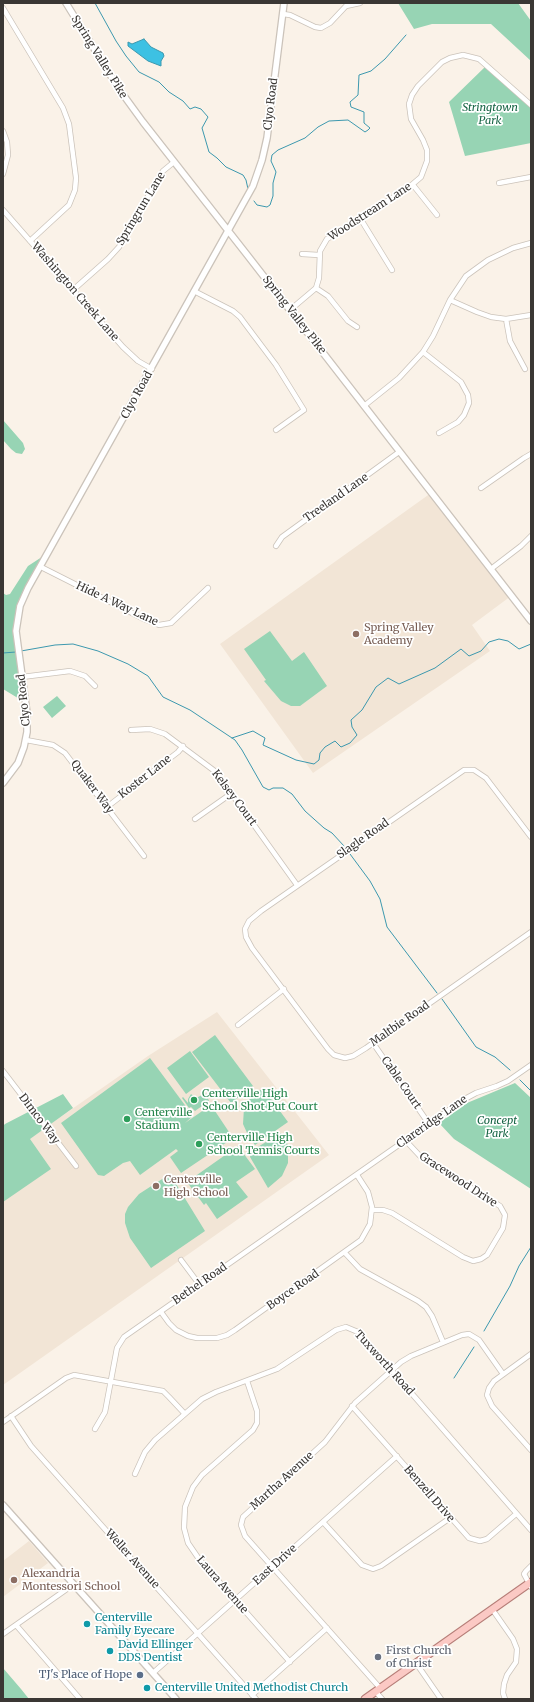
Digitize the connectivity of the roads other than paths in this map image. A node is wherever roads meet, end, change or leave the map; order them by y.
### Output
1 (66, 3) edge
2 (284, 3) edge
3 (360, 3) edge
4 (348, 4) edge
5 (3, 8) edge
6 (283, 14) junction
7 (531, 105) edge
8 (3, 131) edge
9 (174, 162) junction
10 (3, 174) edge
11 (531, 177) edge
12 (499, 183) dead end
13 (413, 184) junction
14 (3, 210) edge
15 (437, 215) dead end
16 (360, 218) junction
17 (228, 230) junction
18 (30, 241) junction
19 (531, 243) edge
20 (302, 254) dead end
21 (319, 255) junction
22 (392, 270) dead end
23 (316, 288) junction
24 (73, 290) junction
25 (194, 291) junction
26 (450, 300) junction
27 (290, 310) junction
28 (531, 315) edge
29 (506, 319) junction
30 (357, 327) dead end
31 (422, 352) junction
32 (152, 369) junction
33 (525, 369) dead end
34 (364, 406) junction
35 (276, 430) dead end
36 (439, 433) dead end
37 (399, 452) junction
38 (531, 454) edge
39 (481, 488) dead end
40 (531, 536) edge
41 (276, 546) dead end
42 (40, 567) junction
43 (491, 569) junction
44 (208, 588) dead end
45 (531, 621) edge
46 (22, 677) junction
47 (95, 686) dead end
48 (131, 730) dead end
49 (26, 740) junction
50 (183, 746) junction
51 (3, 783) edge
52 (232, 793) junction
53 (107, 807) junction
54 (195, 819) dead end
55 (531, 837) edge
56 (144, 856) dead end
57 (297, 885) junction
58 (531, 932) edge
59 (284, 990) junction
60 (238, 1025) dead end
61 (373, 1043) junction
62 (531, 1065) edge
63 (3, 1071) edge
64 (429, 1124) junction
65 (406, 1141) junction
66 (76, 1166) dead end
67 (357, 1175) junction
68 (372, 1210) junction
69 (345, 1253) junction
70 (182, 1260) dead end
71 (199, 1284) junction
72 (160, 1312) junction
73 (443, 1342) junction
74 (531, 1354) edge
75 (392, 1370) junction
76 (503, 1374) junction
77 (110, 1381) junction
78 (247, 1381) junction
79 (352, 1406) junction
80 (184, 1414) junction
81 (11, 1416) junction
82 (3, 1422) edge
83 (95, 1429) dead end
84 (531, 1450) edge
85 (397, 1456) junction
86 (135, 1474) dead end
87 (3, 1506) edge
88 (516, 1514) junction
89 (450, 1518) junction
90 (323, 1522) junction
91 (531, 1530) edge
92 (531, 1566) edge
93 (272, 1567) junction
94 (74, 1584) junction
95 (530, 1584) edge
96 (235, 1600) junction
97 (492, 1609) junction
98 (16, 1624) junction
99 (327, 1628) junction
100 (198, 1633) junction
101 (3, 1634) edge
102 (290, 1662) junction
103 (416, 1663) junction
104 (153, 1673) junction
105 (378, 1690) junction
106 (254, 1697) edge
107 (80, 1699) edge
108 (176, 1699) edge
109 (366, 1699) edge
110 (382, 1699) edge
111 (441, 1699) edge
112 (505, 1699) edge

1 - 9 street, Spring Valley Pike
2 - 6 street, Clyo Road
3 - 4 street
4 - 6 street
5 - 18 street
6 - 17 street, Clyo Road
7 - 13 street, Woodstream Lane
8 - 10 street
9 - 17 street, Spring Valley Pike
9 - 24 street, Springrun Lane
11 - 12 street
13 - 15 street
13 - 16 street, Woodstream Lane
14 - 18 street, Washington Creek Lane
16 - 21 street, Woodstream Lane
16 - 22 street
17 - 25 street, Clyo Road
17 - 27 street, Spring Valley Pike
18 - 24 street, Washington Creek Lane
19 - 26 street
20 - 21 street
21 - 23 street, Woodstream Lane
23 - 27 street
23 - 30 street
24 - 32 street, Washington Creek Lane
25 - 32 street, Clyo Road
25 - 35 street
26 - 29 street
26 - 31 street
27 - 34 street, Spring Valley Pike
28 - 29 street
29 - 33 street
31 - 34 street
31 - 36 street
32 - 42 street, Clyo Road
34 - 37 street, Spring Valley Pike
37 - 41 street, Treeland Lane
37 - 43 street, Spring Valley Pike
38 - 39 street
40 - 43 street
42 - 44 street, Hide A Way Lane
42 - 46 street, Clyo Road
43 - 45 street, Spring Valley Pike
46 - 47 street
46 - 49 street, Clyo Road
48 - 50 street, Kelsey Court
49 - 51 street, Clyo Road
49 - 53 street, Quaker Way
50 - 52 street, Kelsey Court
50 - 53 street, Koster Lane
52 - 54 street
52 - 57 street, Kelsey Court
53 - 56 street, Quaker Way
55 - 57 street, Slagle Road
57 - 59 street, Slagle Road
58 - 61 street, Maltbie Road
59 - 60 street
59 - 61 street, Maltbie Road
61 - 64 street, Cable Court
62 - 64 street, Clareridge Lane
63 - 66 street, Dimco Way
64 - 65 street, Clareridge Lane
65 - 67 street, Clareridge Lane
65 - 68 street, Gracewood Drive
67 - 68 street, Boyce Road
67 - 71 street, Bethel Road
68 - 69 street, Boyce Road
69 - 72 street, Boyce Road
69 - 73 street
70 - 71 street
71 - 72 street, Bethel Road
72 - 77 street, Bethel Road
73 - 75 street, Martha Avenue
73 - 76 street, Martha Avenue
74 - 76 street
75 - 78 street, Tuxworth Road
75 - 79 street, Martha Avenue
75 - 88 street, Tuxworth Road
76 - 84 street
77 - 80 street
77 - 81 street
77 - 83 street, Bethel Road
78 - 80 street, Tuxworth Road
78 - 96 street, Laura Avenue
79 - 85 street, Benzell Drive
79 - 93 street, Martha Avenue
80 - 86 street, Tuxworth Road
81 - 82 street
81 - 100 street, Weller Avenue
85 - 89 street, Benzell Drive
85 - 90 street, East Drive
87 - 94 street
88 - 89 street, Benzell Drive
88 - 91 street, Tuxworth Road
89 - 90 street
90 - 93 street, East Drive
92 - 95 street
93 - 96 street, East Drive
93 - 99 street, Martha Avenue
94 - 98 street
94 - 104 street
95 - 97 main road
96 - 100 street, East Drive
96 - 102 street, Laura Avenue
97 - 103 main road
97 - 112 street
98 - 101 street
98 - 107 street
99 - 102 street
99 - 105 street, Martha Avenue
100 - 104 street, East Drive
100 - 106 street, Weller Avenue
102 - 106 street
103 - 105 main road
103 - 111 street
104 - 108 street
105 - 109 main road
105 - 110 street, Martha Avenue

